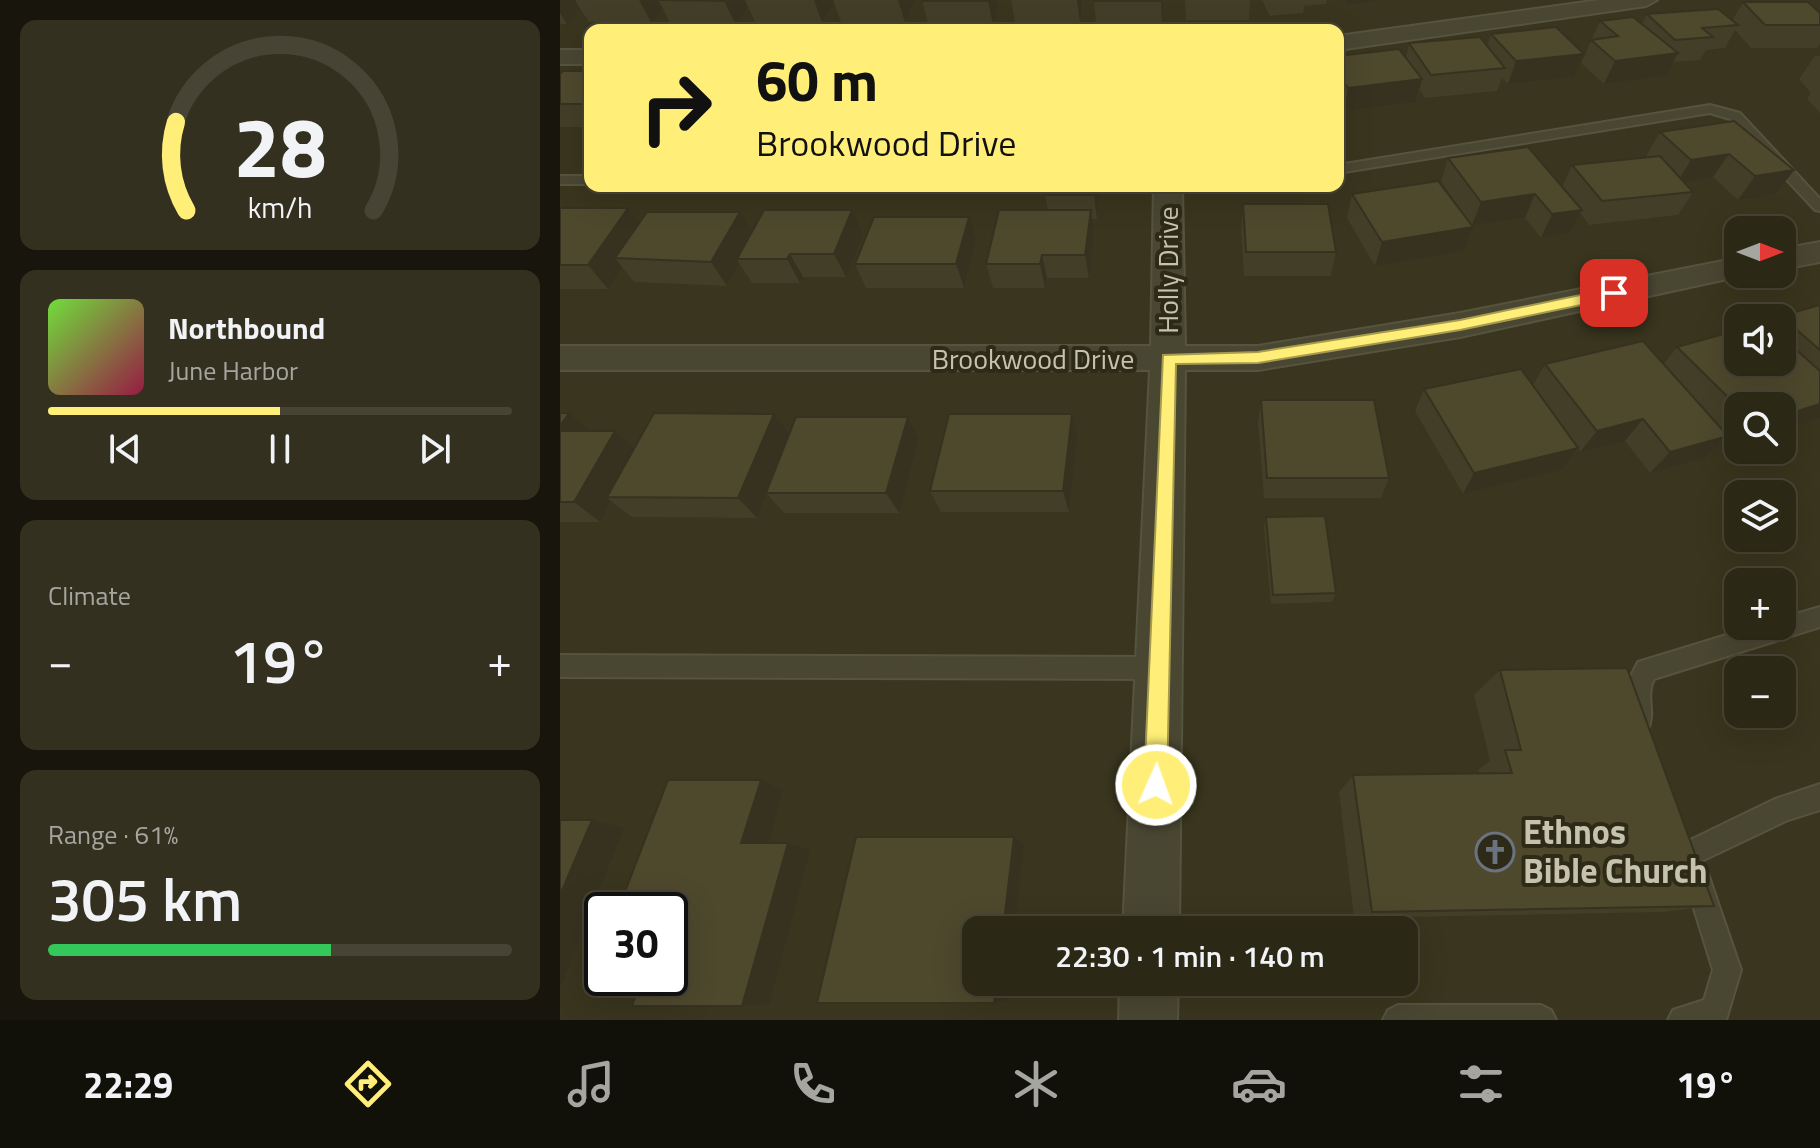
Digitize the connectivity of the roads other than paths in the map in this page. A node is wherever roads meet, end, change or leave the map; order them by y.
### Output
1 (1646, 0) edge
2 (1344, 42) edge
3 (560, 57) edge
4 (584, 57) edge
5 (1344, 168) edge
6 (560, 180) edge
7 (584, 180) edge
8 (1168, 192) edge
9 (1820, 207) edge
10 (1820, 252) edge
11 (1796, 256) edge
12 (1724, 271) edge
13 (560, 358) edge
14 (1168, 359) junction
15 (1820, 617) edge
16 (560, 666) edge
17 (1159, 668) junction
18 (1646, 739) edge
19 (1820, 797) edge
20 (1678, 825) edge
21 (1689, 854) junction
22 (1151, 916) edge
23 (1149, 996) edge
24 (1148, 1020) edge
25 (1398, 1020) edge
26 (1541, 1020) edge
27 (1683, 1020) edge

1 - 2 street
3 - 4 street
5 - 9 lane
6 - 7 lane
8 - 14 street, Holly Drive
10 - 11 street
12 - 14 street, Brookwood Drive
13 - 14 street, Brookwood Drive
14 - 17 street, Holly Drive
15 - 18 lane
16 - 17 lane
17 - 22 street, Holly Drive
19 - 21 lane
20 - 21 lane
21 - 27 lane
23 - 24 street
25 - 26 lane

